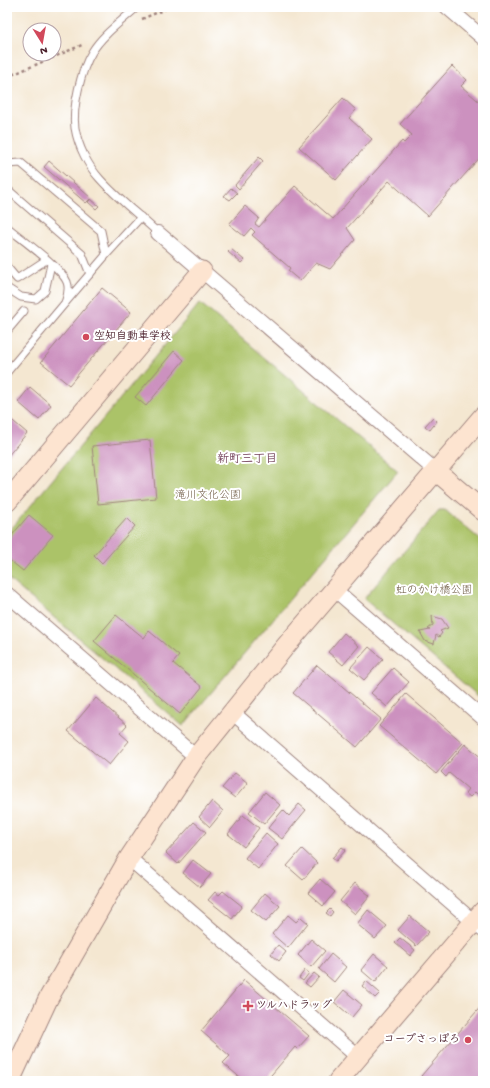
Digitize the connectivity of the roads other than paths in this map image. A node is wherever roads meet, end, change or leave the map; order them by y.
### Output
1 (137, 7) edge
2 (447, 7) edge
3 (483, 38) edge
4 (7, 164) edge
5 (7, 190) edge
6 (140, 217) junction
7 (7, 227) edge
8 (158, 233) joint
9 (106, 255) junction
10 (49, 262) junction
11 (7, 267) edge
12 (202, 271) junction
13 (90, 274) junction
14 (7, 288) edge
15 (65, 304) junction
16 (24, 311) dead end
17 (8, 326) edge
18 (8, 369) edge
19 (483, 416) edge
20 (436, 471) junction
21 (7, 502) edge
22 (483, 511) edge
23 (334, 589) junction
24 (7, 594) edge
25 (232, 712) junction
26 (483, 718) edge
27 (196, 757) junction
28 (129, 858) junction
29 (480, 921) edge
30 (358, 1057) junction
31 (10, 1081) edge
32 (338, 1081) edge

1 - 6 lane
2 - 3 street
4 - 9 lane
5 - 13 lane
6 - 8 lane
6 - 9 lane
7 - 10 lane
8 - 12 street
9 - 13 lane
10 - 11 lane
10 - 14 lane
10 - 15 lane
12 - 20 street
12 - 21 street
13 - 15 lane
15 - 18 lane
16 - 17 lane
19 - 20 street
20 - 22 street
20 - 23 street
23 - 25 street
23 - 26 street
24 - 27 street
25 - 27 street
25 - 29 street
27 - 28 street
28 - 30 street
28 - 31 street
29 - 30 street
30 - 32 street

